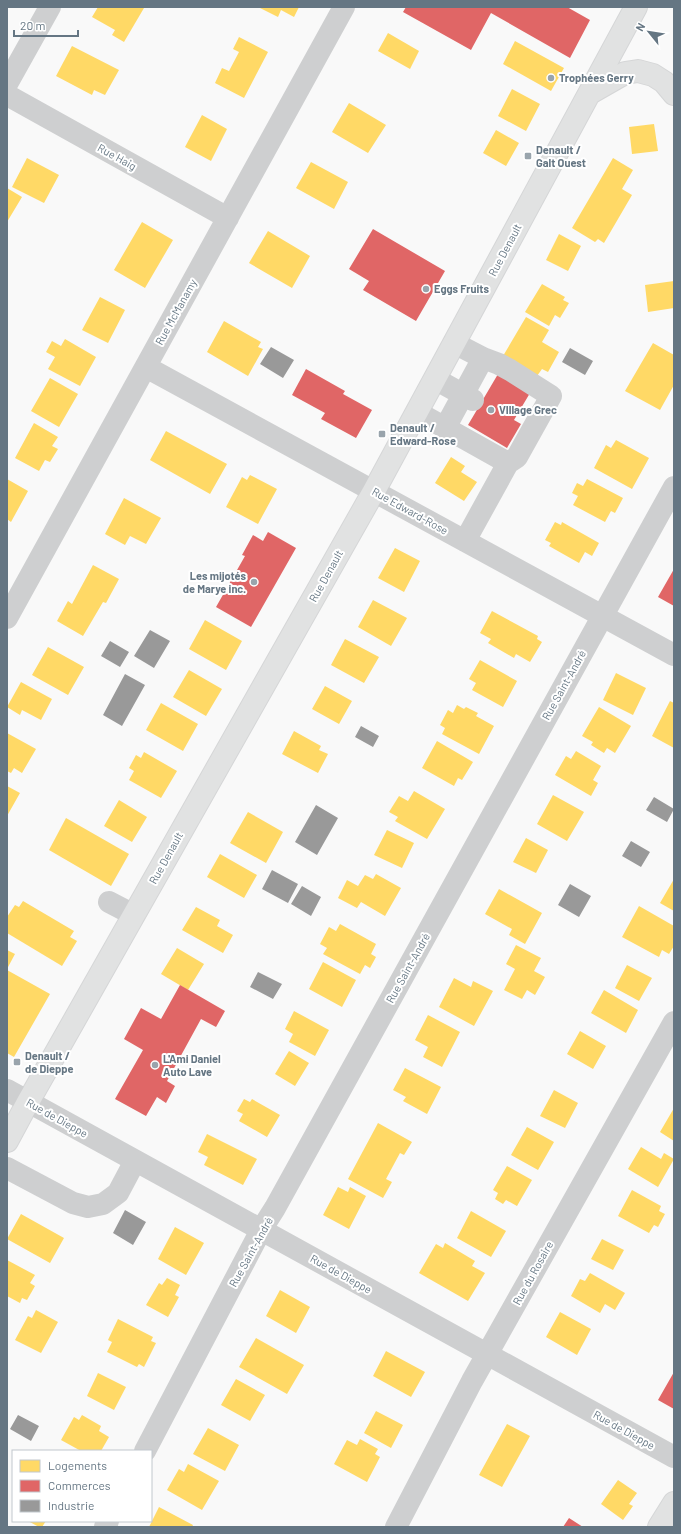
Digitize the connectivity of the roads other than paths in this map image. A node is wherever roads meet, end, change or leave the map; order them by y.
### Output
1 (50, 7) edge
2 (344, 7) edge
3 (636, 7) edge
4 (7, 84) edge
5 (590, 93) junction
6 (674, 94) edge
7 (7, 95) edge
8 (228, 218) junction
9 (454, 343) junction
10 (483, 358) junction
11 (146, 367) junction
12 (435, 379) junction
13 (468, 398) junction
14 (417, 412) junction
15 (445, 428) junction
16 (508, 463) junction
17 (674, 487) edge
18 (374, 491) junction
19 (465, 541) junction
20 (602, 616) junction
21 (7, 618) edge
22 (674, 655) edge
23 (109, 902) dead end
24 (134, 915) junction
25 (674, 1022) edge
26 (7, 1090) edge
27 (28, 1102) junction
28 (7, 1141) edge
29 (136, 1161) junction
30 (7, 1168) edge
31 (261, 1230) junction
32 (488, 1354) junction
33 (146, 1450) edge
34 (674, 1457) edge
35 (396, 1527) edge

1 - 4 street
2 - 8 street, Rue McManamy
3 - 5 main road, Rue Denault
5 - 6 main road
5 - 9 main road, Rue Denault
7 - 8 street, Rue Haig
8 - 11 street, Rue McManamy
9 - 10 street
9 - 12 main road, Rue Denault
10 - 13 street
10 - 16 street
11 - 18 street, Rue Edward-Rose
11 - 21 street, Rue McManamy
12 - 13 street
12 - 14 main road, Rue Denault
13 - 15 street
14 - 15 street
14 - 18 main road, Rue Denault
15 - 16 street
16 - 19 street
17 - 20 street, Rue Saint-André
18 - 19 street, Rue Edward-Rose
18 - 24 main road, Rue Denault
19 - 20 street, Rue Edward-Rose
20 - 22 street, Rue Edward-Rose
20 - 31 street, Rue Saint-André
23 - 24 street
24 - 27 main road, Rue Denault
25 - 32 street, Rue du Rosaire
26 - 27 street, Rue de Dieppe
27 - 28 main road, Rue Denault
27 - 29 street, Rue de Dieppe
29 - 30 street
29 - 31 street, Rue de Dieppe
31 - 32 street, Rue de Dieppe
31 - 33 street, Rue Saint-André
32 - 34 street, Rue de Dieppe
32 - 35 street, Rue du Rosaire

